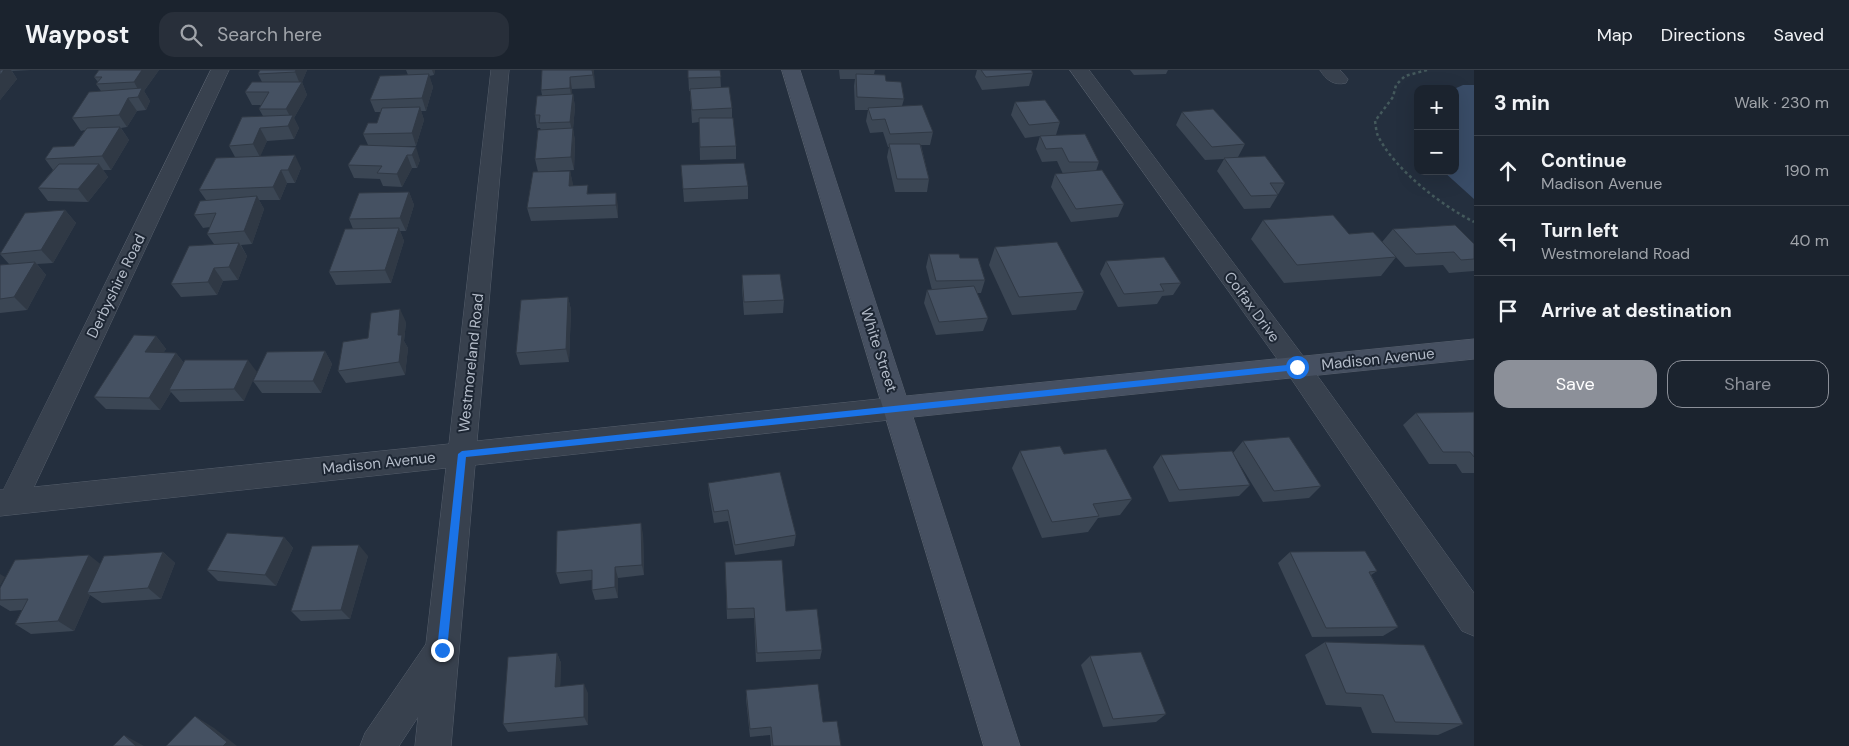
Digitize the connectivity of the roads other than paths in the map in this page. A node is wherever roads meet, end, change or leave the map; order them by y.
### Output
1 (220, 70) edge
2 (500, 70) edge
3 (790, 70) edge
4 (1079, 70) edge
5 (1474, 349) edge
6 (1297, 367) junction
7 (898, 408) junction
8 (462, 454) junction
9 (6, 502) edge
10 (1474, 620) edge
11 (442, 650) junction
12 (378, 746) edge
13 (433, 746) edge
14 (1002, 746) edge

1 - 9 street, Derbyshire Road
2 - 8 street, Westmoreland Road
3 - 7 street, White Street
4 - 6 street, Colfax Drive
5 - 6 street, Madison Avenue
6 - 7 street, Madison Avenue
6 - 10 street, Colfax Drive
7 - 8 street, Madison Avenue
7 - 14 street, White Street
8 - 9 street, Madison Avenue
8 - 11 street, Westmoreland Road
11 - 12 street
11 - 13 street, Westmoreland Road

